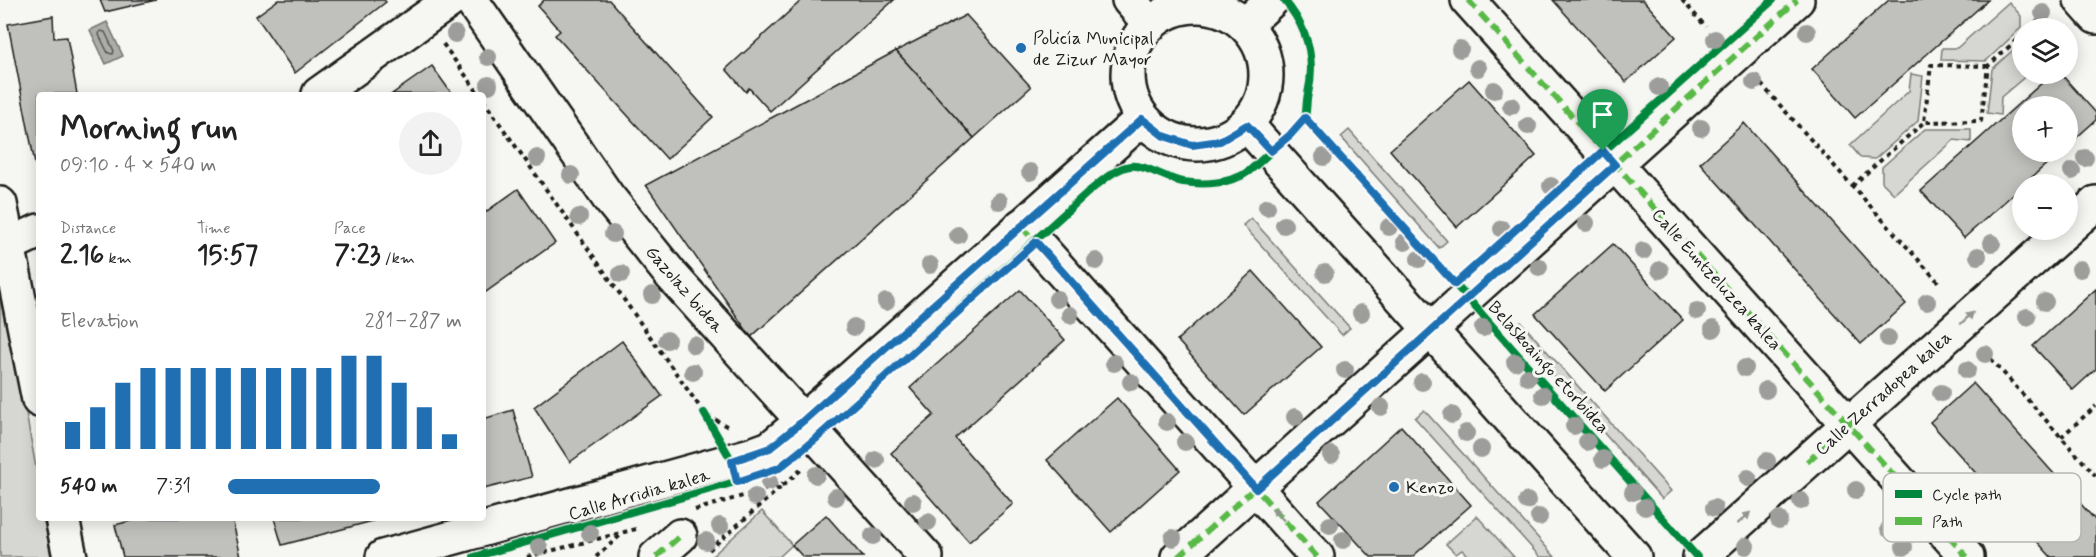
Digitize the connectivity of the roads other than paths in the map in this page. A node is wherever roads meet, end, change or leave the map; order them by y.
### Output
1 (451, 0) edge
2 (471, 0) edge
3 (1128, 0) edge
4 (1272, 0) edge
5 (1468, 0) edge
6 (1797, 0) edge
7 (2081, 0) edge
8 (1206, 3) edge
9 (2096, 17) edge
10 (1150, 24) junction
11 (1246, 24) junction
12 (322, 92) edge
13 (1142, 119) junction
14 (1247, 125) junction
15 (1615, 165) junction
16 (2096, 203) edge
17 (0, 204) edge
18 (2078, 219) edge
19 (1022, 226) junction
20 (36, 232) edge
21 (2054, 240) edge
22 (9, 245) junction
23 (1431, 330) junction
24 (36, 384) edge
25 (803, 421) junction
26 (1848, 425) junction
27 (1891, 473) edge
28 (1256, 489) junction
29 (63, 521) edge
30 (691, 535) edge
31 (1953, 542) edge
32 (386, 556) edge
33 (70, 557) edge
34 (656, 557) edge
35 (926, 557) edge
36 (1178, 557) edge
37 (1317, 557) edge
38 (1634, 557) edge
39 (1700, 557) edge
40 (1966, 557) edge

1 - 12 street
2 - 25 street, Gazolaz bidea
3 - 10 street
4 - 11 street
5 - 15 street, Calle Euntzeluzea kalea
6 - 15 street
7 - 9 street
8 - 10 street
8 - 11 street
10 - 13 street
11 - 14 street
13 - 14 street
13 - 19 street, Calle Arridia kalea
14 - 23 street
15 - 23 street
15 - 26 street, Calle Euntzeluzea kalea
16 - 18 street, Calle Zerradopea kalea
17 - 22 street
19 - 25 street, Calle Arridia kalea
19 - 28 street
20 - 22 street
26 -> 21 street, Calle Zerradopea kalea
22 - 24 street
23 - 28 street
23 - 38 street
25 - 32 street, Calle Arridia kalea
25 - 35 street, Gazolaz bidea
26 - 27 street, Calle Euntzeluzea kalea
39 -> 26 street, Calle Zerradopea kalea
28 - 36 street
37 -> 28 street
29 - 33 street
30 - 34 street
31 - 40 street, Calle Euntzeluzea kalea

